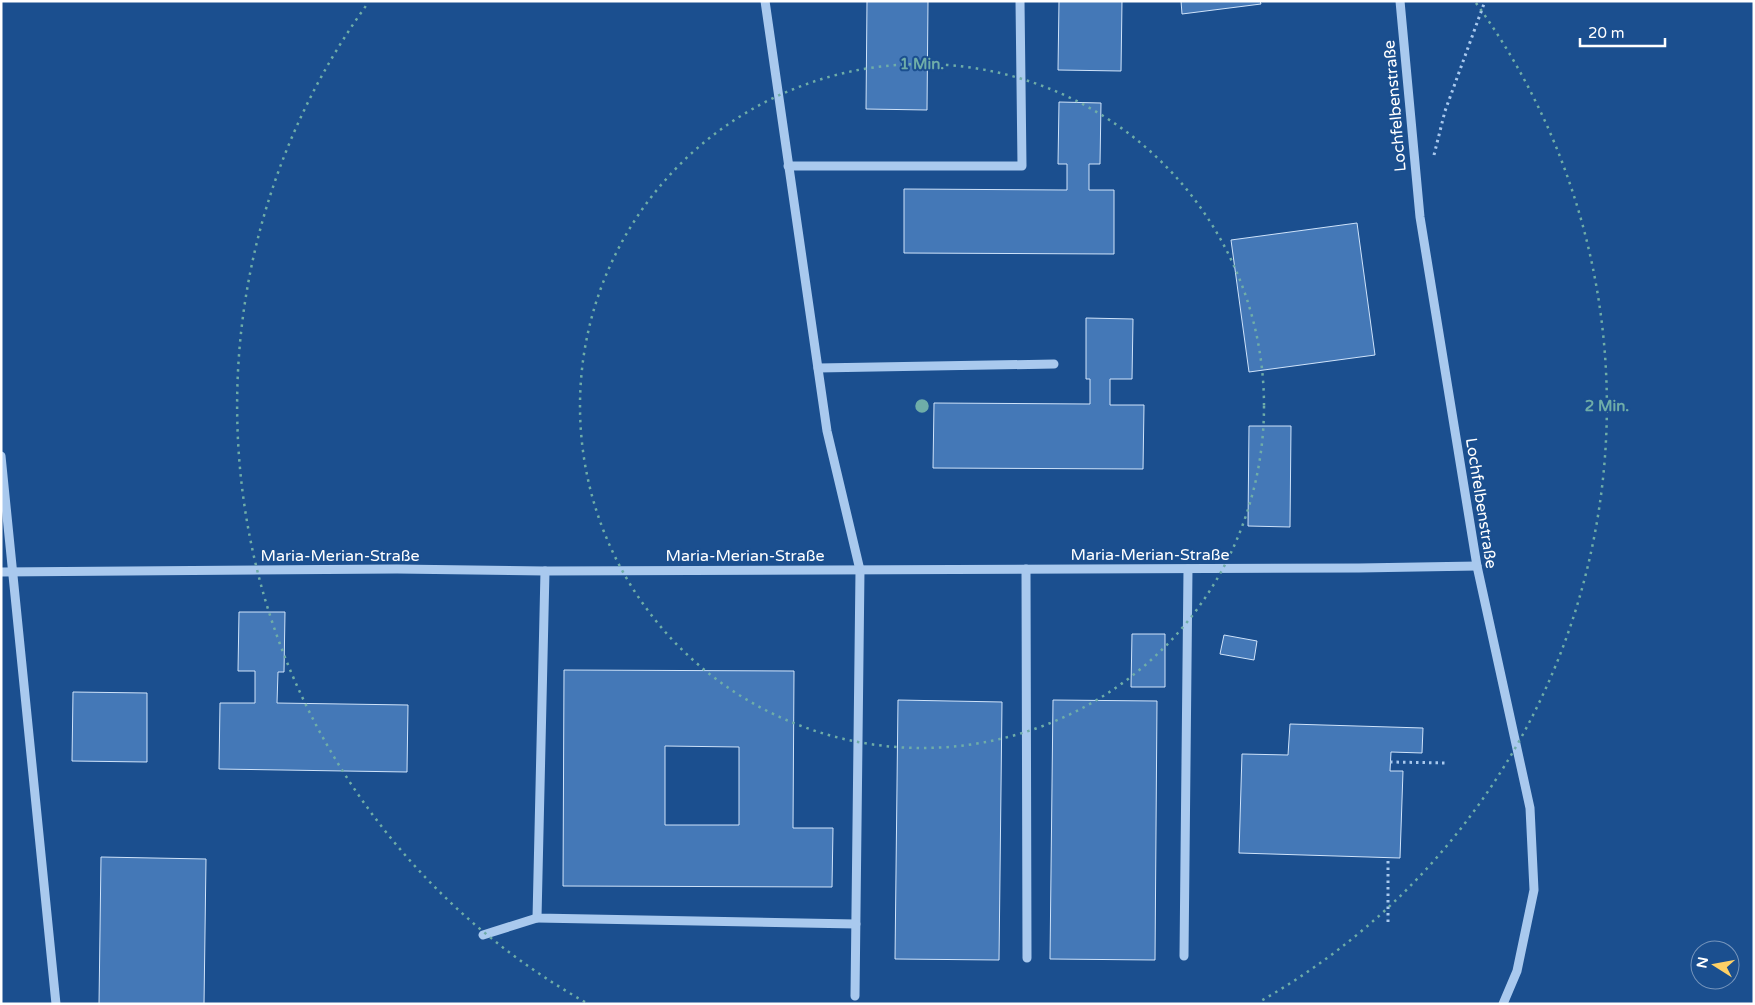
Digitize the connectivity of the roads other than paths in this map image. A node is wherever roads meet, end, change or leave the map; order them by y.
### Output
1 (766, 1) edge
2 (1020, 1) edge
3 (1400, 1) edge
4 (788, 166) junction
5 (1054, 364) dead end
6 (818, 368) junction
7 (1, 456) edge
8 (1477, 566) junction
9 (1188, 568) junction
10 (1026, 569) junction
11 (860, 570) junction
12 (545, 571) junction
13 (1, 572) edge
14 (14, 572) junction
15 (536, 918) junction
16 (856, 924) junction
17 (483, 936) dead end
18 (1184, 956) dead end
19 (1027, 958) dead end
20 (855, 996) dead end
21 (56, 1004) edge
22 (1503, 1004) edge

1 - 4 street
2 - 4 street
3 - 8 street, Lochfelbenstraße
4 - 6 street
5 - 6 street
6 - 11 street
7 - 14 street
8 - 9 street, Maria-Merian-Straße
8 - 22 street, Lochfelbenstraße
9 - 10 street, Maria-Merian-Straße
9 - 18 street
10 - 11 street, Maria-Merian-Straße
10 - 19 street
11 - 12 street, Maria-Merian-Straße
11 - 16 street
12 - 14 street, Maria-Merian-Straße
12 - 15 street
13 - 14 street, Maria-Merian-Straße
14 - 21 street
15 - 16 street
15 - 17 street
16 - 20 street

